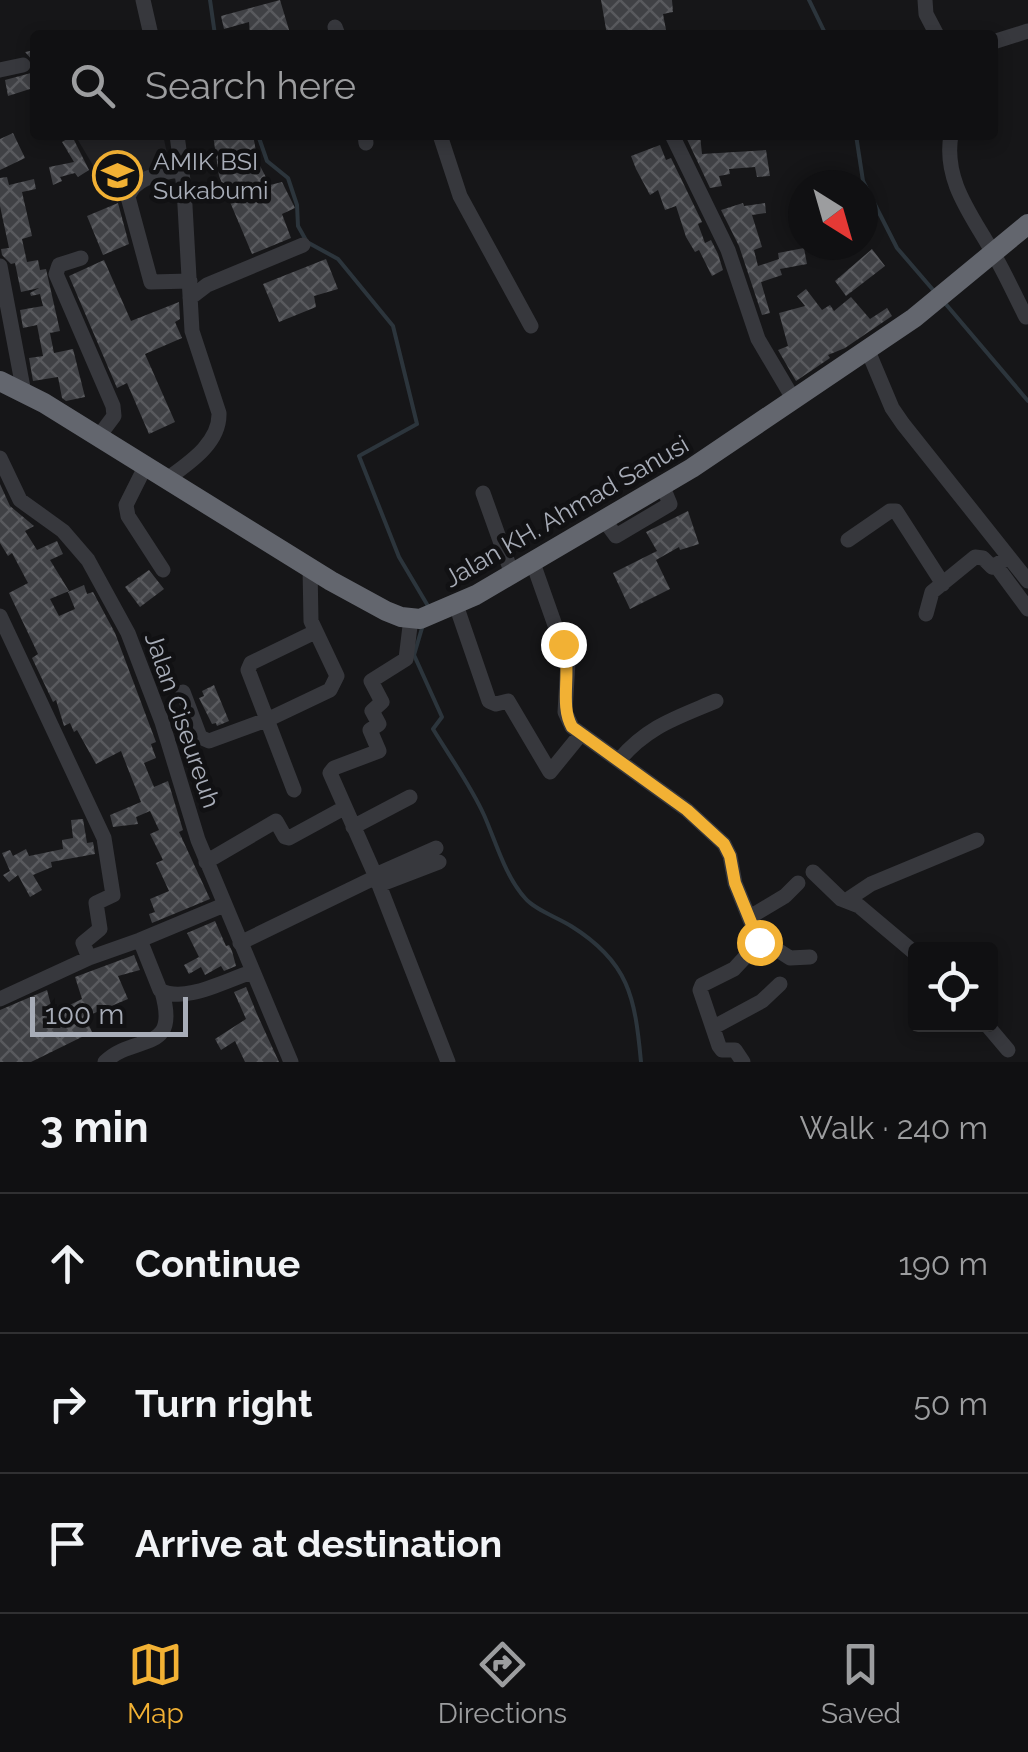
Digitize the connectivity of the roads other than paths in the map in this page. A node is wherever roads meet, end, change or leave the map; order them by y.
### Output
1 (143, 0) edge
2 (925, 0) edge
3 (150, 30) edge
4 (934, 30) edge
5 (1028, 31) edge
6 (998, 40) edge
7 (23, 65) dead end
8 (0, 70) edge
9 (178, 140) edge
10 (441, 140) edge
11 (674, 140) edge
12 (951, 140) edge
13 (182, 169) junction
14 (1028, 224) edge
15 (303, 245) dead end
16 (994, 253) junction
17 (81, 258) dead end
18 (0, 266) edge
19 (190, 281) junction
20 (190, 298) junction
21 (1026, 317) edge
22 (531, 326) dead end
23 (868, 351) junction
24 (0, 382) edge
25 (24, 394) junction
26 (794, 400) junction
27 (98, 436) junction
28 (0, 458) edge
29 (145, 467) junction
30 (167, 479) junction
31 (483, 492) dead end
32 (848, 540) dead end
33 (533, 562) junction
34 (1002, 562) junction
35 (310, 567) junction
36 (163, 570) dead end
37 (512, 574) junction
38 (332, 581) junction
39 (1028, 581) edge
40 (942, 584) junction
41 (310, 602) junction
42 (1028, 609) edge
43 (431, 614) junction
44 (926, 614) dead end
45 (0, 616) edge
46 (315, 632) junction
47 (183, 692) dead end
48 (716, 701) dead end
49 (269, 718) junction
50 (581, 734) junction
51 (618, 760) junction
52 (294, 790) dead end
53 (410, 797) dead end
54 (344, 808) junction
55 (352, 826) junction
56 (977, 840) dead end
57 (438, 855) dead end
58 (206, 862) junction
59 (813, 872) dead end
60 (377, 879) junction
61 (798, 883) dead end
62 (847, 900) junction
63 (224, 904) junction
64 (750, 917) junction
65 (758, 938) junction
66 (140, 940) junction
67 (240, 943) junction
68 (908, 948) edge
69 (810, 957) dead end
70 (89, 958) junction
71 (252, 972) junction
72 (780, 984) dead end
73 (167, 994) junction
74 (0, 999) edge
75 (714, 1028) junction
76 (993, 1032) edge
77 (1008, 1050) dead end
78 (105, 1062) edge
79 (291, 1062) edge
80 (448, 1062) edge
81 (743, 1062) edge

1 - 3 street
2 - 4 street
5 - 6 street
7 - 8 street
9 - 13 street
10 - 22 street
11 - 26 street
12 - 16 street
13 - 19 street
13 - 19 street
14 - 16 highway, Jalan KH. Ahmad Sanusi
15 - 20 street
16 - 21 street
16 - 23 highway, Jalan KH. Ahmad Sanusi
17 - 27 street
18 - 25 street
19 - 20 street
20 - 30 street
23 - 26 highway, Jalan KH. Ahmad Sanusi
23 - 34 street
24 - 25 highway
25 - 27 highway
26 - 33 highway, Jalan KH. Ahmad Sanusi
27 - 29 highway
28 - 58 street, Jalan Ciseureuh
29 - 30 highway
29 - 36 street
30 - 35 highway
31 - 37 street
32 - 40 street
33 - 37 highway, Jalan KH. Ahmad Sanusi
33 - 50 street
34 - 39 street
34 - 40 street
34 - 42 street
35 - 38 highway
35 - 41 street
37 - 43 highway, Jalan KH. Ahmad Sanusi
38 - 41 street
38 - 43 highway
40 - 44 street
41 - 46 street
43 - 50 street
43 - 54 street
45 - 70 street
46 - 49 street
46 - 49 street
47 - 49 street
48 - 51 street
49 - 52 street
50 - 51 street
51 - 64 street
53 - 55 street
54 - 55 street
54 - 58 street
55 - 60 street
56 - 62 street
57 - 60 street
58 - 63 street, Jalan Ciseureuh
59 - 62 street
60 - 67 street
60 - 80 street
61 - 64 street
62 - 68 street
63 - 66 street
63 - 67 street, Jalan Ciseureuh
64 - 65 street
65 - 69 street
65 - 75 street
66 - 70 street
66 - 73 street
67 - 71 street, Jalan Ciseureuh
70 - 74 street
71 - 73 street
71 - 79 street, Jalan Ciseureuh
72 - 75 street
73 - 78 street
75 - 81 street
76 - 77 street

